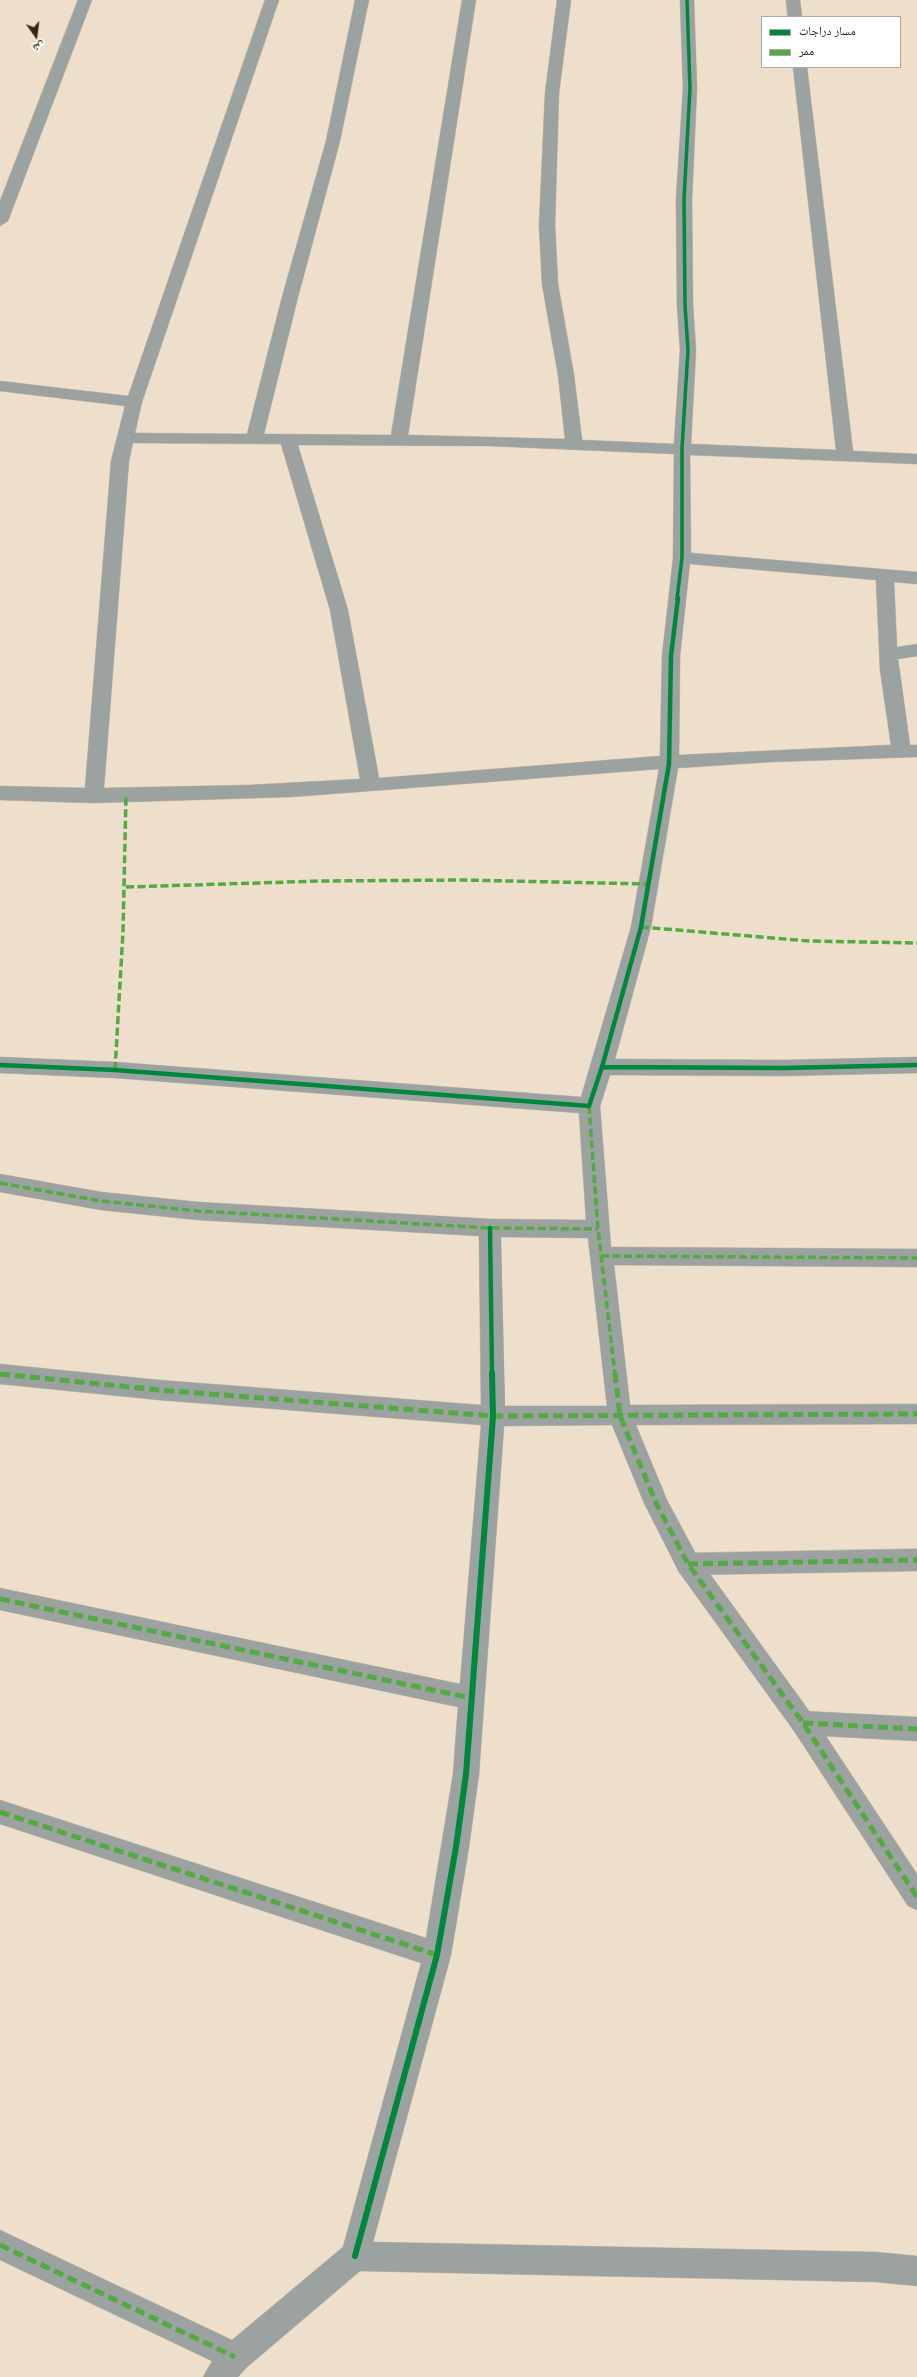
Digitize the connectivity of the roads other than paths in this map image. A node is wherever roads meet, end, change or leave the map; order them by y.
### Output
1 (85, 0) edge
2 (272, 0) edge
3 (362, 0) edge
4 (469, 0) edge
5 (564, 0) edge
6 (686, 0) edge
7 (793, 0) edge
8 (795, 16) edge
9 (800, 68) edge
10 (0, 222) edge
11 (0, 386) edge
12 (134, 402) junction
13 (255, 437) junction
14 (126, 438) junction
15 (288, 438) junction
16 (399, 440) junction
17 (574, 444) junction
18 (682, 448) junction
19 (845, 456) junction
20 (917, 459) edge
21 (682, 558) junction
22 (885, 575) junction
23 (917, 578) edge
24 (917, 650) edge
25 (888, 655) junction
26 (909, 751) edge
27 (669, 764) junction
28 (371, 786) junction
29 (0, 794) edge
30 (94, 796) junction
31 (917, 1064) edge
32 (0, 1065) edge
33 (602, 1067) junction
34 (589, 1106) junction
35 (0, 1183) edge
36 (490, 1228) junction
37 (598, 1229) junction
38 (601, 1256) junction
39 (917, 1258) edge
40 (0, 1374) edge
41 (917, 1414) edge
42 (492, 1416) junction
43 (620, 1416) junction
44 (917, 1560) edge
45 (688, 1564) junction
46 (0, 1599) edge
47 (471, 1698) junction
48 (803, 1723) junction
49 (917, 1729) edge
50 (0, 1812) edge
51 (917, 1897) edge
52 (437, 1955) junction
53 (0, 2245) edge
54 (355, 2256) junction
55 (917, 2271) edge
56 (227, 2367) edge

1 - 10 street
2 - 12 street
3 - 13 street
4 - 16 street
5 - 17 street
6 - 18 street
7 - 8 street
9 - 19 street
11 - 12 street
12 - 14 street
13 - 14 street
13 - 15 street
14 - 30 street
15 - 16 street
15 - 28 street
16 - 17 street
17 - 18 street
18 - 19 street
18 - 21 street
19 - 20 street
21 - 22 street
21 - 27 street
22 - 23 street
22 - 25 street
24 - 25 street
25 - 26 street
26 - 27 street
27 - 28 street
27 - 33 street
28 - 30 street
29 - 30 street
31 - 33 street
32 - 34 street
33 - 34 street
34 - 37 street
35 - 36 street
36 - 37 street
36 - 42 street
37 - 38 street
38 - 39 street
38 - 43 street
40 - 42 street
41 - 43 street
42 - 43 street
42 - 47 street
43 - 45 street
44 - 45 street
45 - 48 street
46 - 47 street
47 - 52 street
48 - 49 street
48 - 51 street
50 - 52 street
52 - 54 street
53 - 56 street
54 - 55 street
54 - 56 street

